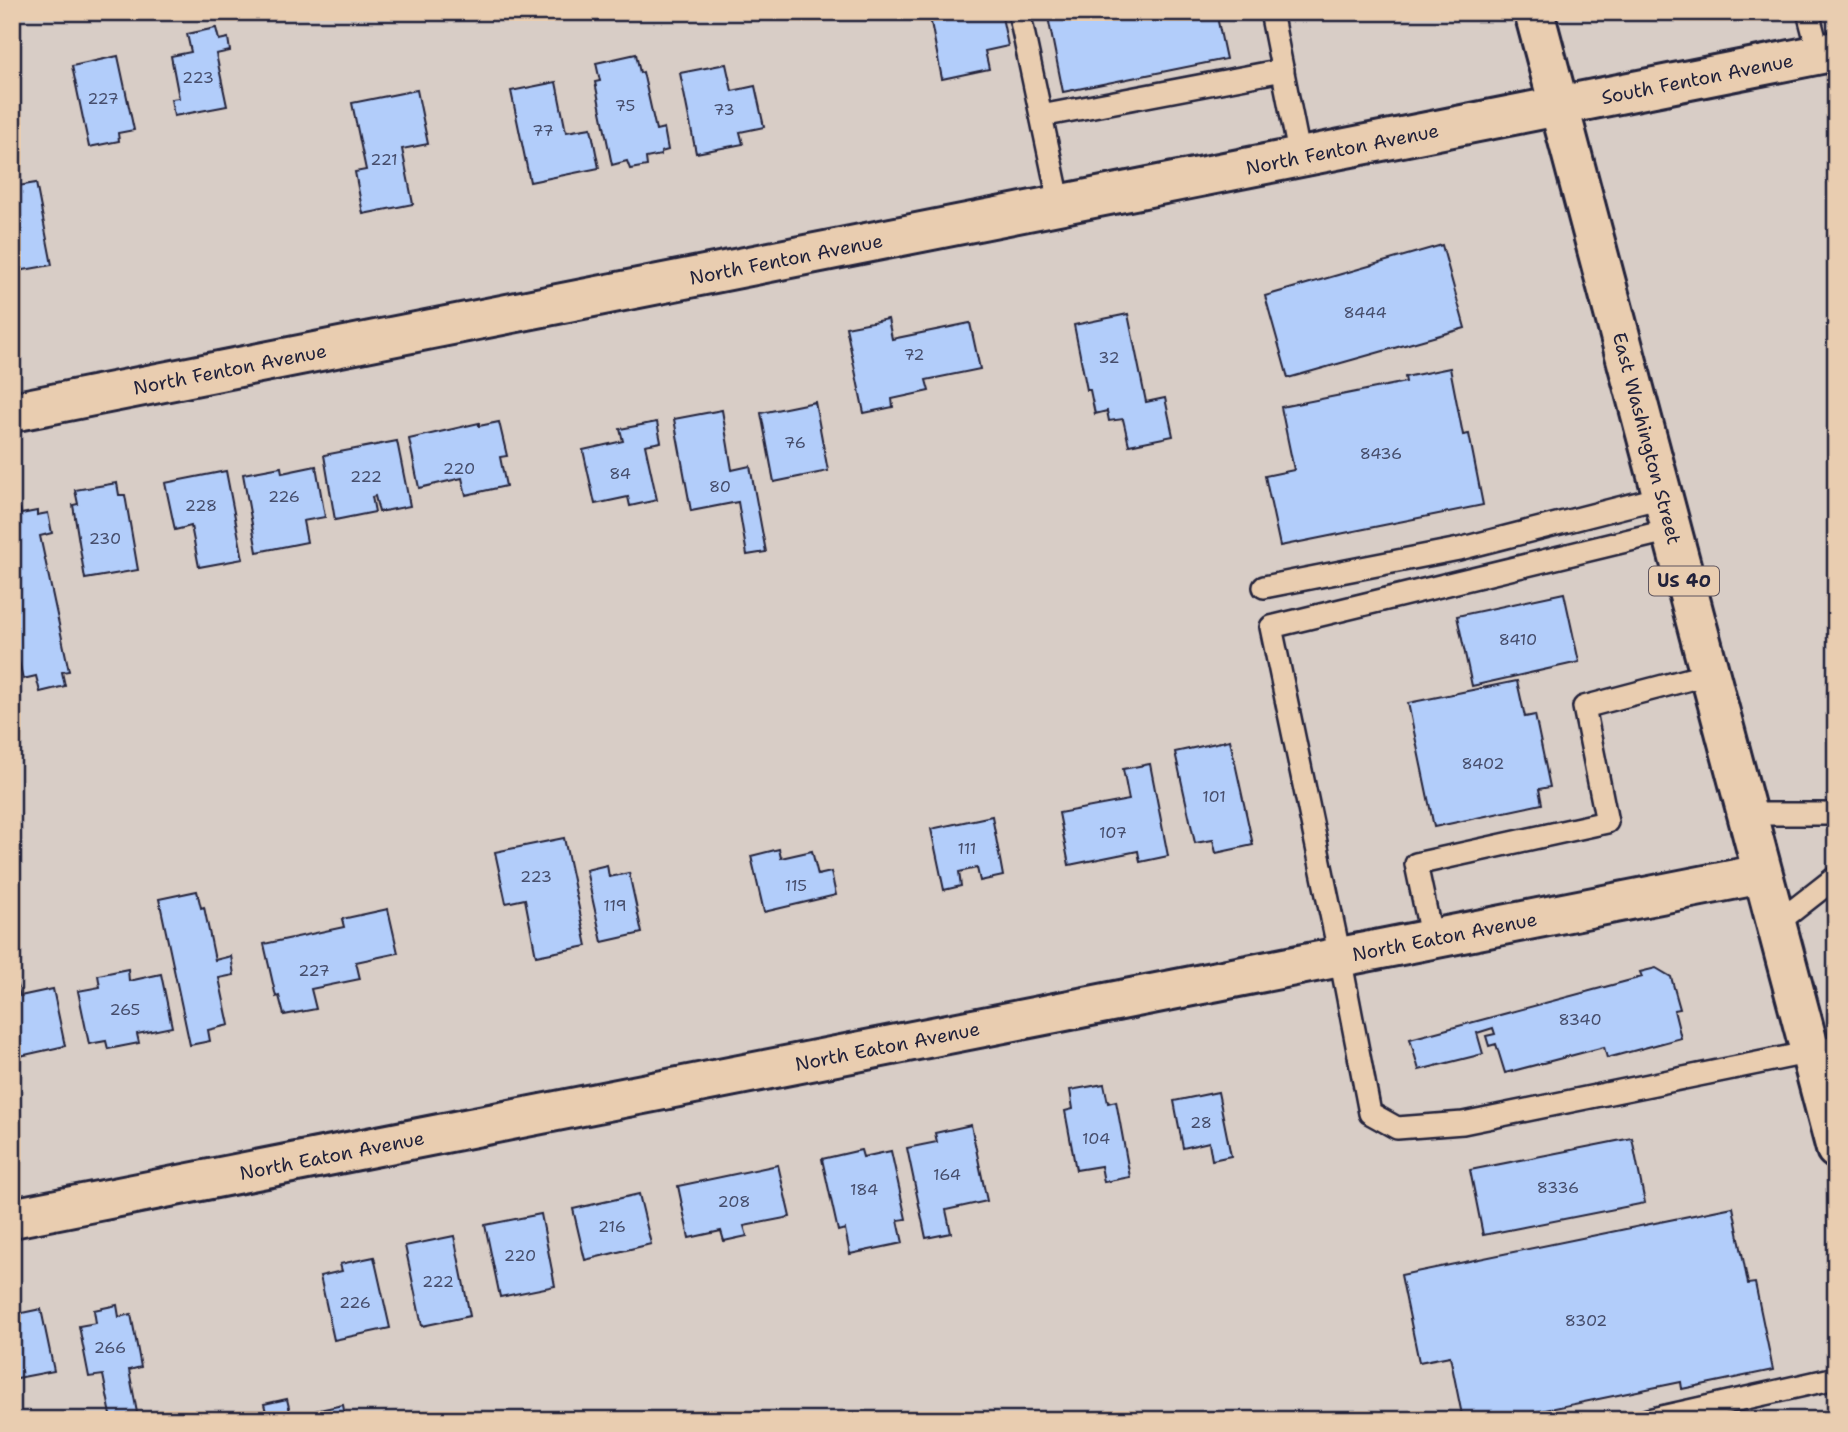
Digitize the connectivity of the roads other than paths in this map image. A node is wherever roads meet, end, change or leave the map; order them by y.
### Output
1 (1019, 12) edge
2 (1271, 12) edge
3 (1534, 12) edge
4 (1808, 12) edge
5 (1827, 53) edge
6 (1283, 70) junction
7 (1559, 107) junction
8 (1041, 116) junction
9 (1300, 158) junction
10 (1060, 205) junction
11 (12, 412) edge
12 (1666, 513) junction
13 (1264, 587) dead end
14 (1709, 674) junction
15 (1746, 814) junction
16 (1836, 814) edge
17 (1762, 874) junction
18 (1836, 877) edge
19 (1776, 924) junction
20 (1432, 940) junction
21 (1340, 957) junction
22 (1823, 1050) edge
23 (1836, 1149) edge
24 (12, 1218) edge
25 (1836, 1378) edge
26 (1648, 1420) edge

1 - 8 lane
2 - 6 lane
3 - 7 street, East Washington Street / US 40
4 - 5 lane
5 - 7 street, South Fenton Avenue
6 - 8 lane
6 - 9 lane
7 - 9 street, North Fenton Avenue
7 - 12 street, East Washington Street / US 40
8 - 10 lane
9 - 10 street, North Fenton Avenue
10 - 11 street, North Fenton Avenue
12 - 13 lane
12 - 14 street, East Washington Street / US 40
12 - 21 lane
14 - 15 street, East Washington Street / US 40
14 - 20 lane
15 - 16 lane
15 - 17 street, East Washington Street / US 40
17 - 19 street, East Washington Street / US 40
17 - 20 street, North Eaton Avenue
18 - 19 lane
19 - 22 street, East Washington Street / US 40
20 - 21 street, North Eaton Avenue
21 - 22 lane
21 - 24 street, North Eaton Avenue
22 - 23 street, East Washington Street / US 40
25 - 26 lane

